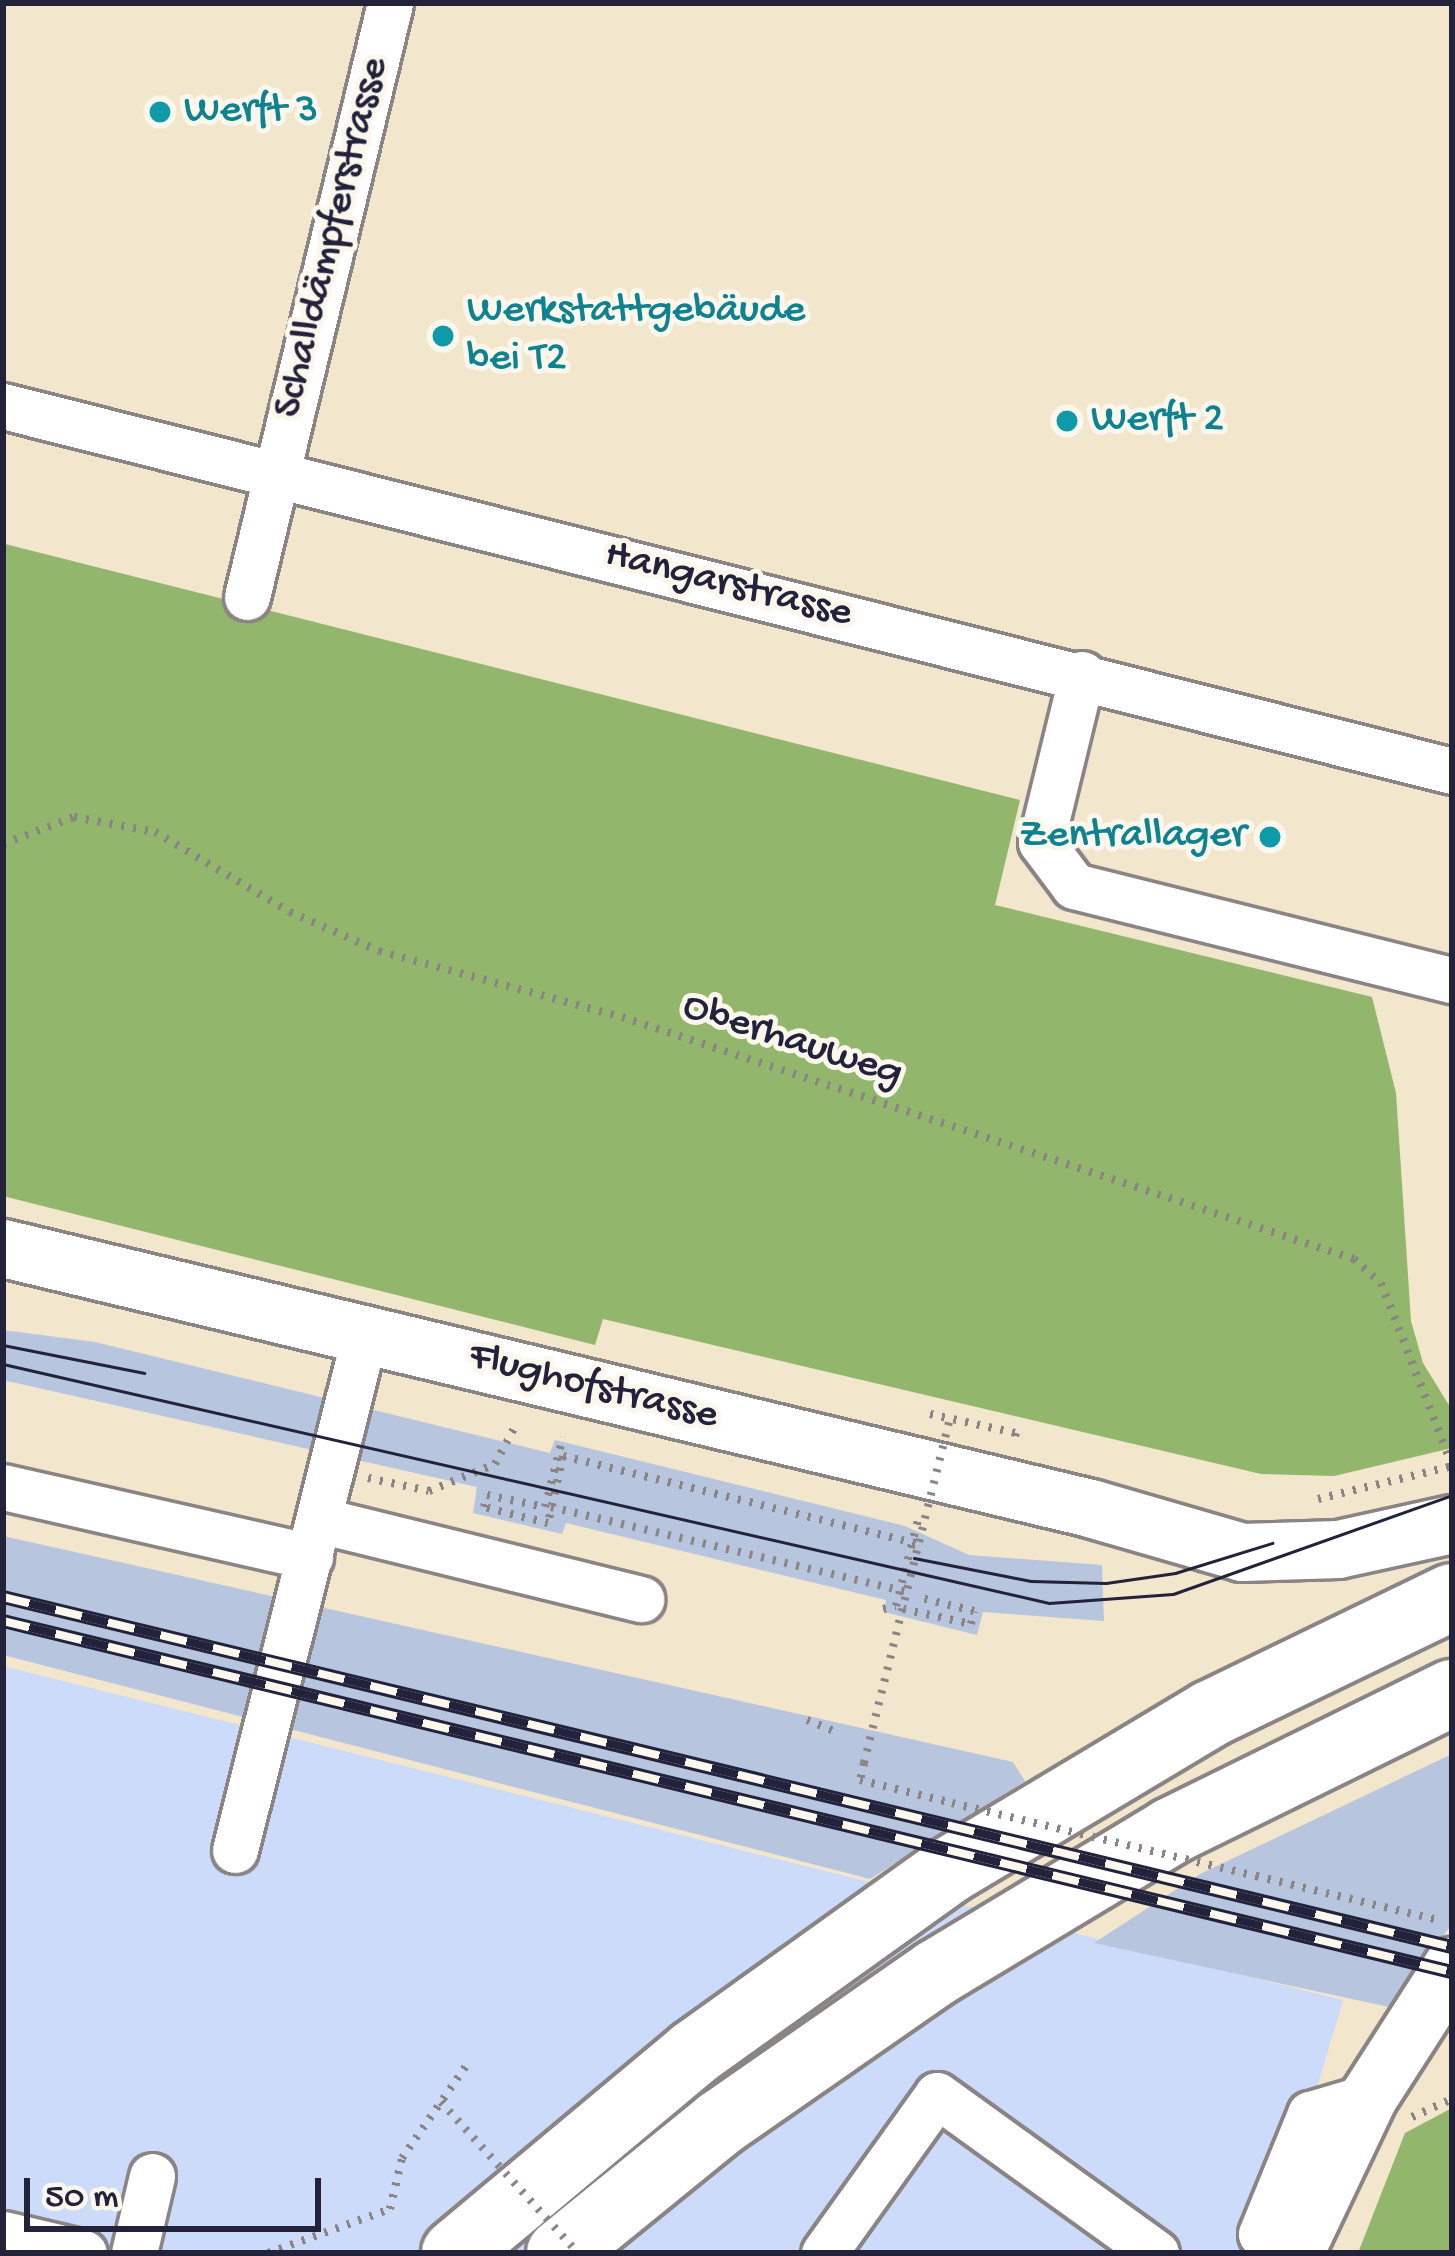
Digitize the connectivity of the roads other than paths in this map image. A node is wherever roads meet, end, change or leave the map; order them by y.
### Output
1 (390, 3) edge
2 (3, 406) edge
3 (276, 473) junction
4 (247, 597) dead end
5 (1082, 674) junction
6 (1452, 771) edge
7 (1452, 980) edge
8 (3, 1248) edge
9 (3, 1281) edge
10 (357, 1365) junction
11 (3, 1487) edge
12 (1452, 1524) edge
13 (1182, 1538) junction
14 (315, 1539) junction
15 (1452, 1597) edge
16 (641, 1599) dead end
17 (1452, 1694) edge
18 (235, 1850) dead end
19 (1446, 1943) edge
20 (152, 2176) dead end
21 (3, 2234) edge
22 (1273, 2248) edge
23 (84, 2253) edge
24 (134, 2253) edge
25 (455, 2253) edge
26 (560, 2253) edge
27 (824, 2253) edge
28 (1156, 2253) edge

1 - 3 street, Schalldämpferstrasse
2 - 3 street, Hangarstrasse
3 - 4 street, Schalldämpferstrasse
3 - 5 street, Hangarstrasse
5 - 6 street, Hangarstrasse
5 - 7 street
8 - 13 main road, Flughofstrasse
9 - 10 main road, Flughofstrasse
10 - 13 main road, Flughofstrasse
10 - 14 street
11 - 14 street
12 - 13 main road, Flughofstrasse
14 - 16 street
14 - 18 street
15 - 25 highway
17 - 26 highway
19 - 22 main road
20 - 24 street
21 - 23 street
27 - 28 street

